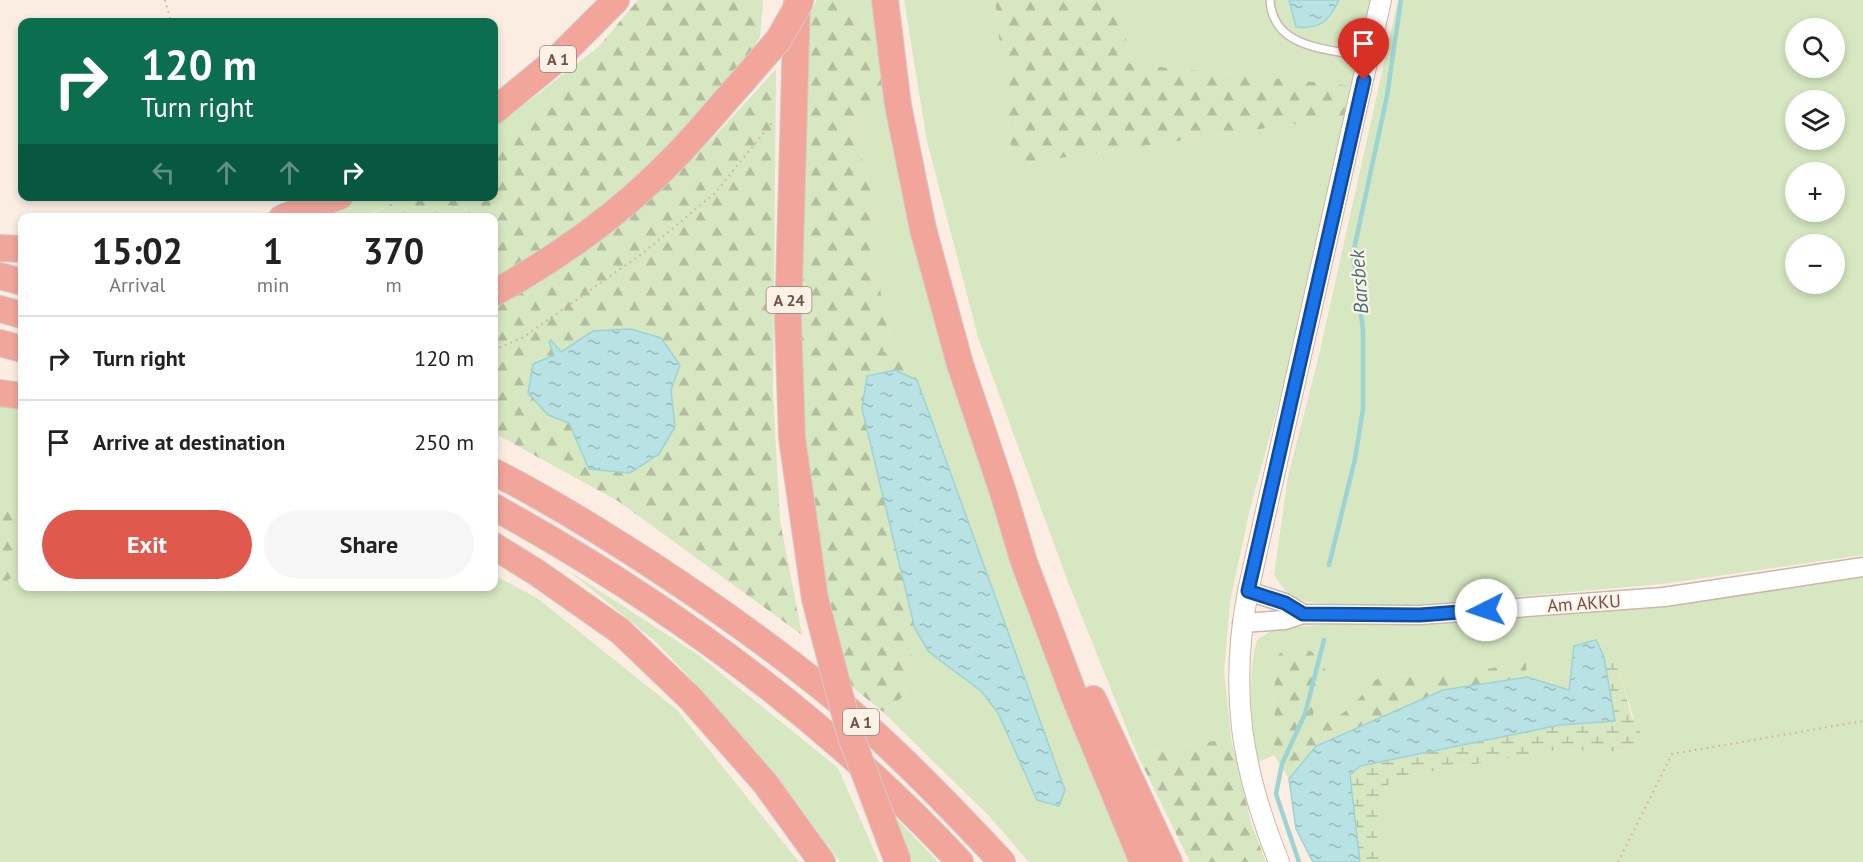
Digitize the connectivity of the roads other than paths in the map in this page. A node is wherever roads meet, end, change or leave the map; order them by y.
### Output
1 (616, 0) edge
2 (799, 0) edge
3 (885, 0) edge
4 (1270, 0) edge
5 (1381, 0) edge
6 (1368, 57) junction
7 (498, 108) edge
8 (327, 201) edge
9 (295, 213) edge
10 (0, 248) edge
11 (18, 249) edge
12 (0, 276) edge
13 (18, 281) edge
14 (498, 291) edge
15 (0, 309) edge
16 (18, 314) edge
17 (0, 343) edge
18 (18, 348) edge
19 (0, 393) edge
20 (18, 395) edge
21 (498, 474) edge
22 (1003, 492) junction
23 (498, 509) edge
24 (498, 548) edge
25 (1863, 567) edge
26 (1248, 591) junction
27 (1303, 614) junction
28 (1242, 623) junction
29 (822, 862) edge
30 (898, 862) edge
31 (960, 862) edge
32 (1002, 862) edge
33 (1143, 862) edge
34 (1169, 862) edge
35 (1279, 862) edge

1 - 7 highway, A 1
2 - 14 highway, bridge
2 - 30 highway, A 24, bridge
3 - 22 highway
4 - 6 lane
5 - 6 main road
6 - 26 main road
8 - 9 highway
10 - 11 highway
12 - 13 highway
15 - 16 highway
17 - 18 highway
19 - 20 highway
21 - 32 highway, A 1
22 - 33 highway
22 - 34 highway
23 - 31 highway, A 1
24 - 29 highway
25 - 27 street, Am AKKU
26 - 27 street, Am AKKU
26 - 28 main road
27 - 28 street, Am AKKU
28 - 35 main road

